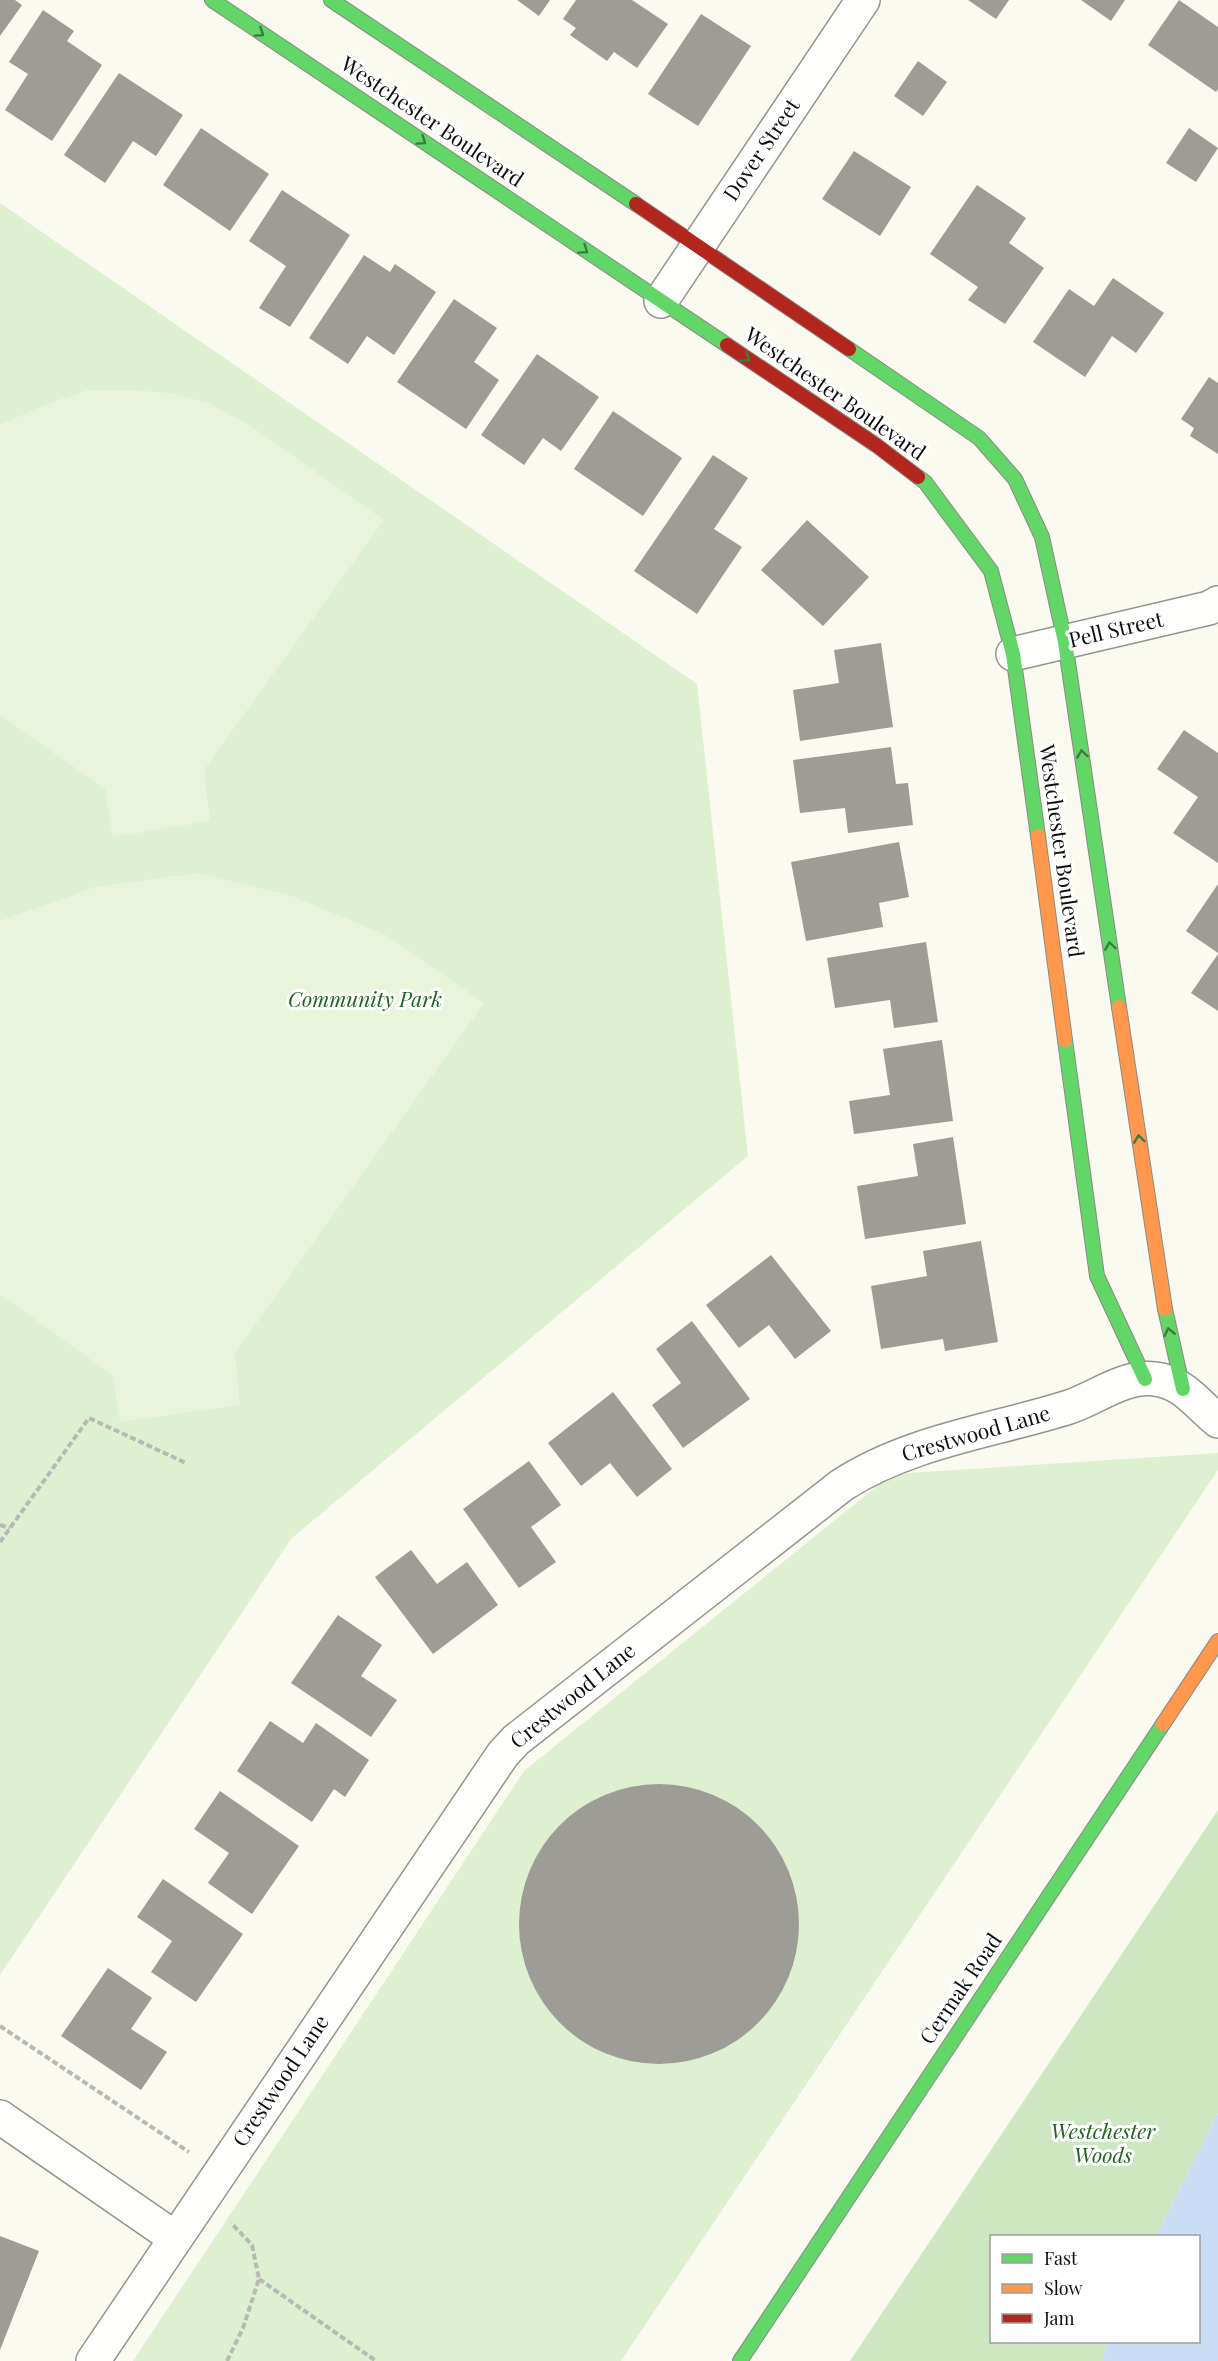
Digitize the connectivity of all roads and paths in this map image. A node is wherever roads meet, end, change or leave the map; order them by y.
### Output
1 (212, 0) edge
2 (331, 0) edge
3 (863, 0) edge
4 (698, 246) junction
5 (661, 301) junction
6 (1218, 603) edge
7 (1065, 642) junction
8 (1013, 654) junction
9 (1145, 1379) junction
10 (1183, 1389) junction
11 (1218, 1421) edge
12 (186, 1463) dead end
13 (0, 1525) edge
14 (10, 1528) junction
15 (0, 1542) edge
16 (1218, 1641) edge
17 (0, 2026) edge
18 (0, 2117) edge
19 (208, 2188) junction
20 (175, 2238) junction
21 (259, 2279) junction
22 (93, 2361) edge
23 (227, 2361) edge
24 (376, 2361) edge
25 (740, 2361) edge

1 -> 5 street, Westchester Boulevard
2 - 4 street, Westchester Boulevard
3 - 4 street, Dover Street
4 - 5 street, Dover Street
4 - 7 street, Westchester Boulevard
5 -> 8 street, Westchester Boulevard
6 - 7 street, Pell Street
7 - 8 street, Pell Street
10 -> 7 street, Westchester Boulevard
8 - 9 street, Westchester Boulevard
9 - 10 street, Crestwood Lane
9 - 19 street, Crestwood Lane
10 - 11 street, Crestwood Lane
12 - 14 path
13 - 14 path
14 - 15 path
16 - 25 street, Cermak Road
17 - 19 path
18 - 20 street
19 - 20 street, Crestwood Lane
19 - 21 path
20 - 22 street, Crestwood Lane
21 - 23 path
21 - 24 path

